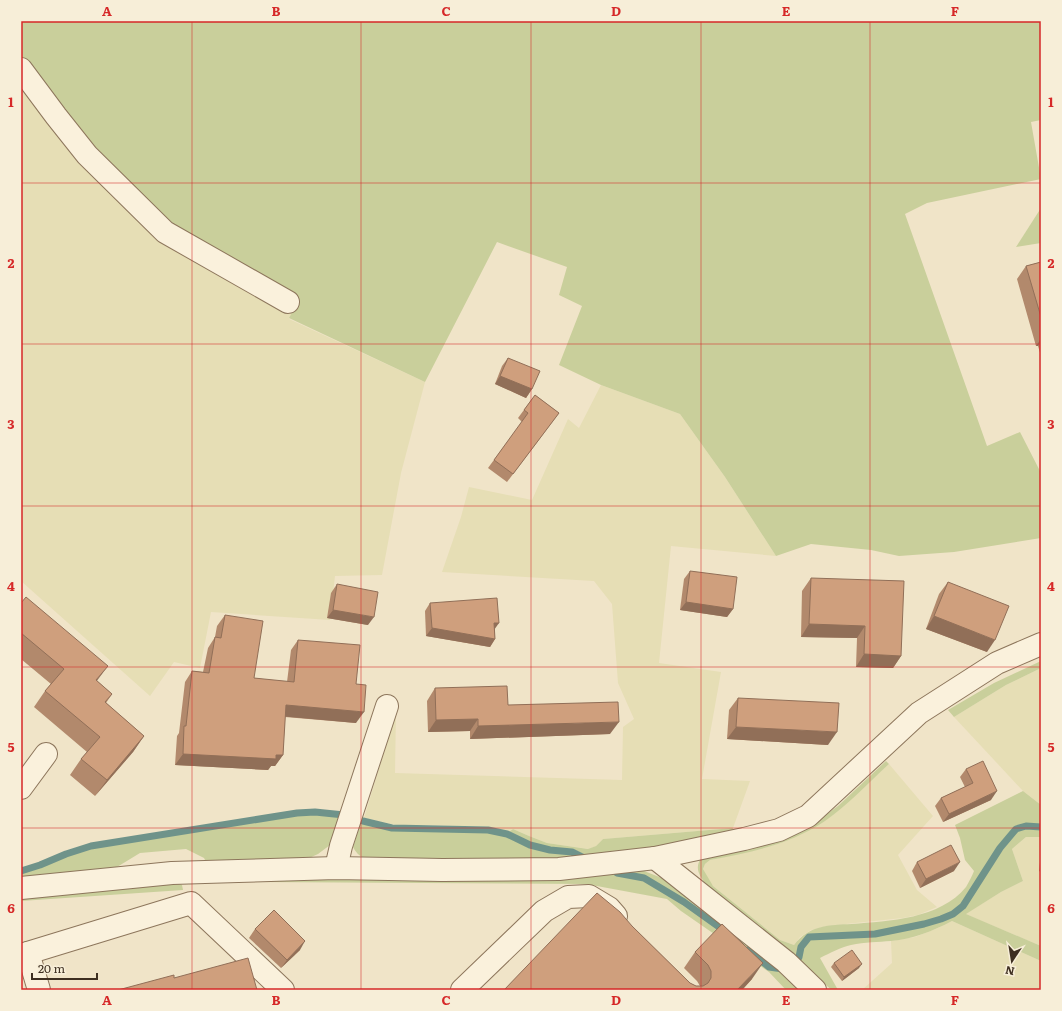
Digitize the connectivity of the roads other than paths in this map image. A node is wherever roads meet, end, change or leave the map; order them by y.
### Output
1 (21, 69) edge
2 (288, 302) dead end
3 (1041, 644) edge
4 (387, 706) dead end
5 (46, 754) dead end
6 (21, 788) edge
7 (655, 858) junction
8 (336, 868) junction
9 (21, 888) edge
10 (629, 931) edge
11 (24, 954) edge
12 (39, 990) edge
13 (283, 990) edge
14 (462, 990) edge
15 (815, 990) edge

1 - 2 street
3 - 7 street
4 - 8 street
5 - 6 street
7 - 8 street
7 - 15 street
8 - 9 street
10 - 14 street
11 - 12 street
11 - 13 street

